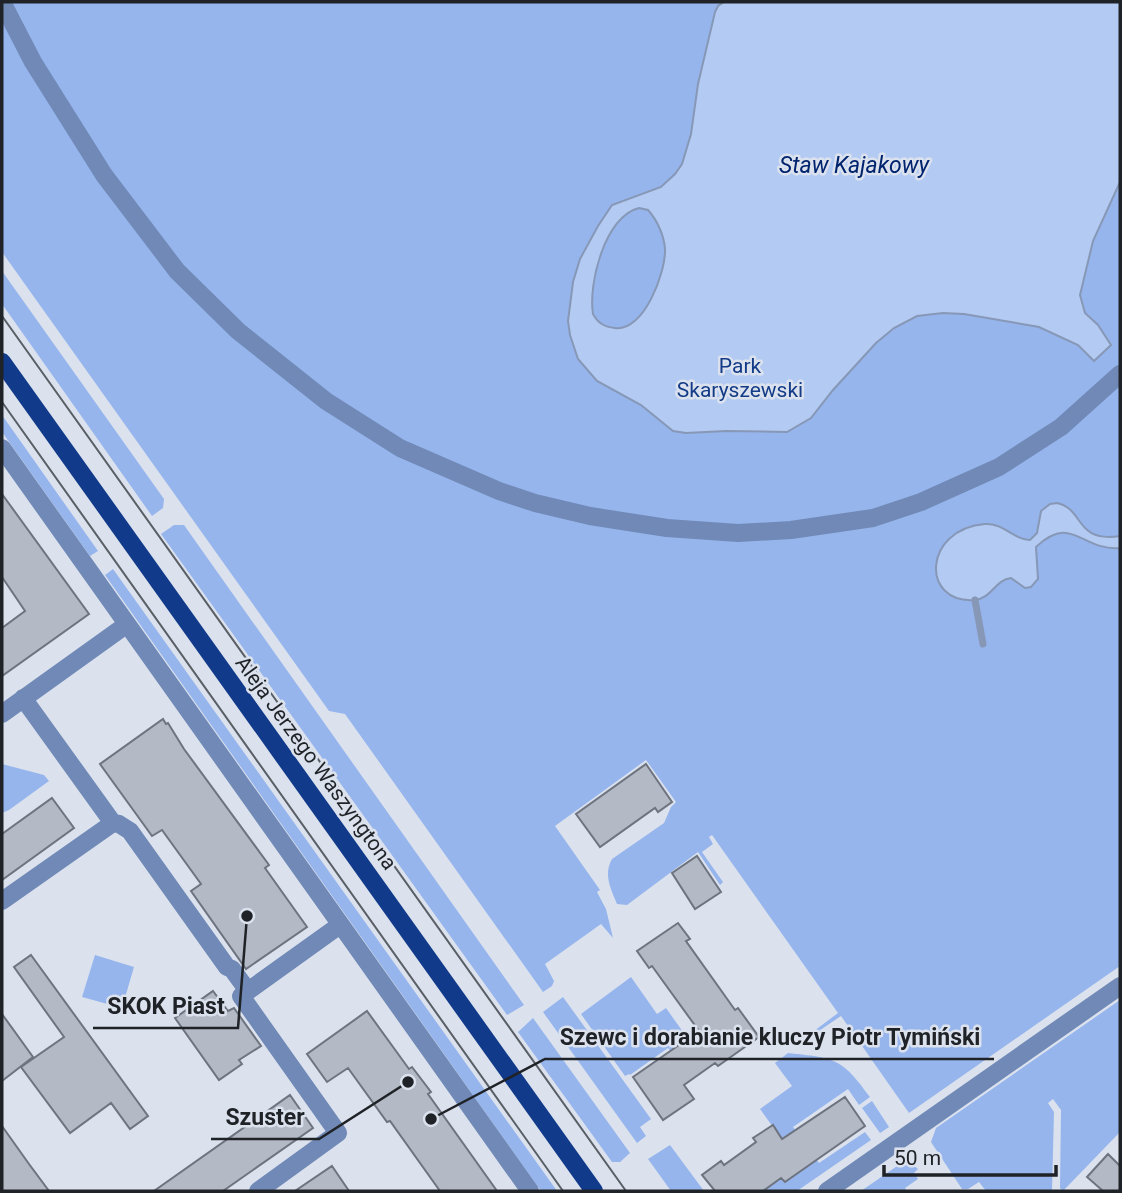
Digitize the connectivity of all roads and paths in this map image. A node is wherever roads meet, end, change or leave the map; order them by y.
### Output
1 (2, 2) edge
2 (2, 362) edge
3 (1120, 373) edge
4 (2, 448) edge
5 (126, 625) junction
6 (23, 698) junction
7 (2, 714) edge
8 (113, 823) junction
9 (2, 901) edge
10 (340, 925) junction
11 (1120, 986) edge
12 (248, 990) junction
13 (258, 1191) edge
14 (530, 1191) edge
15 (594, 1191) edge
16 (827, 1191) edge

1 - 3 street
2 - 15 main road, Aleja Jerzego Waszyngtona
4 - 5 street
5 - 6 street
5 - 10 street
6 - 7 street
6 - 8 street
8 - 9 street
8 - 12 street
10 - 12 street
10 - 14 street
11 - 16 street
12 - 13 street

